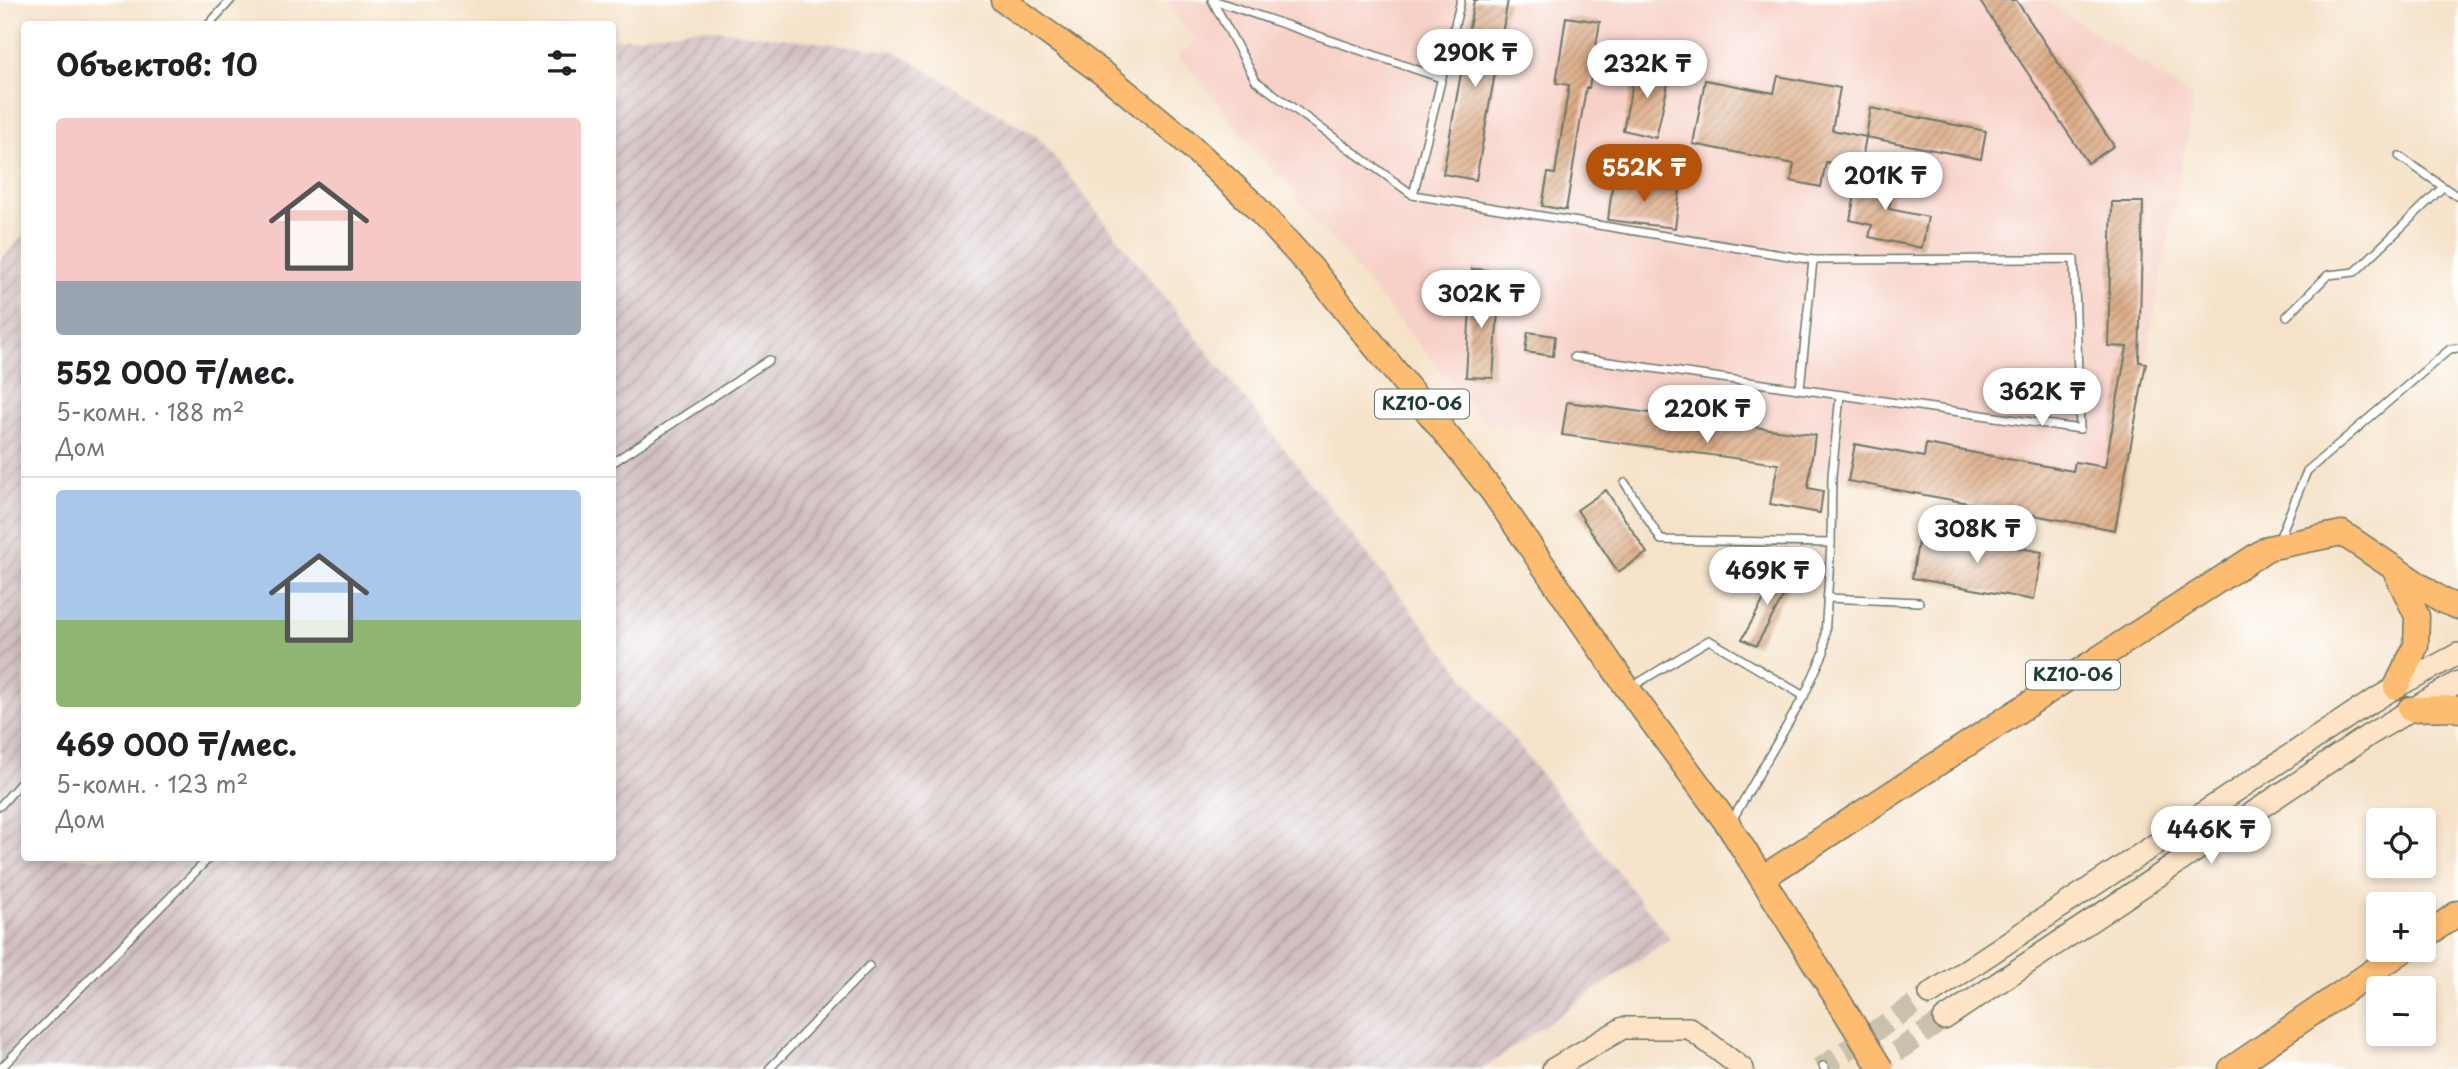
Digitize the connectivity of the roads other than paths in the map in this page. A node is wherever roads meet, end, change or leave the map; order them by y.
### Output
1 (232, 0) edge
2 (1213, 0) edge
3 (1461, 0) edge
4 (1015, 3) edge
5 (212, 21) edge
6 (1441, 78) junction
7 (2399, 156) dead end
8 (2443, 187) junction
9 (1413, 195) junction
10 (2458, 197) edge
11 (1813, 260) junction
12 (2287, 316) dead end
13 (2458, 348) edge
14 (1574, 357) dead end
15 (769, 360) dead end
16 (1800, 389) junction
17 (1840, 395) junction
18 (616, 460) edge
19 (1625, 483) dead end
20 (1831, 543) junction
21 (2276, 546) junction
22 (2395, 569) junction
23 (1827, 598) junction
24 (1919, 602) dead end
25 (2458, 607) edge
26 (2458, 654) edge
27 (2458, 682) edge
28 (2396, 687) junction
29 (1628, 689) junction
30 (1804, 696) junction
31 (2410, 709) junction
32 (2458, 710) edge
33 (21, 782) edge
34 (0, 806) edge
35 (1729, 826) junction
36 (206, 861) edge
37 (1762, 878) junction
38 (2458, 913) edge
39 (2436, 929) edge
40 (2387, 962) edge
41 (869, 966) dead end
42 (1930, 993) tunnel mouth
43 (1944, 1019) tunnel mouth
44 (0, 1069) edge
45 (769, 1069) edge
46 (1553, 1069) edge
47 (1743, 1069) edge
48 (1881, 1069) edge
49 (2231, 1069) edge

1 - 5 lane
2 - 6 lane
2 - 9 lane
3 - 6 lane
4 - 29 highway, KZ10-06
6 - 9 lane
7 - 8 lane
8 - 10 lane
8 - 12 lane
9 - 11 lane
11 - 16 lane
11 - 17 lane
13 - 21 lane
14 - 16 lane
15 - 18 lane
16 - 17 lane
17 - 20 lane
19 - 20 lane
20 - 23 lane
21 - 22 highway, KZ10-06
21 - 37 highway, KZ10-06
22 - 25 highway, KZ10-06
22 - 28 highway
23 - 24 lane
23 - 30 lane
26 - 28 main road
27 - 31 main road
28 - 42 main road
29 - 30 lane
29 - 35 highway, KZ10-06
30 - 35 lane
31 - 32 highway
31 - 43 main road
33 - 34 lane
35 - 37 highway, KZ10-06
36 - 44 lane
37 - 48 highway, KZ10-06, bridge
38 - 39 highway
40 - 49 highway
41 - 45 lane
46 - 47 main road

